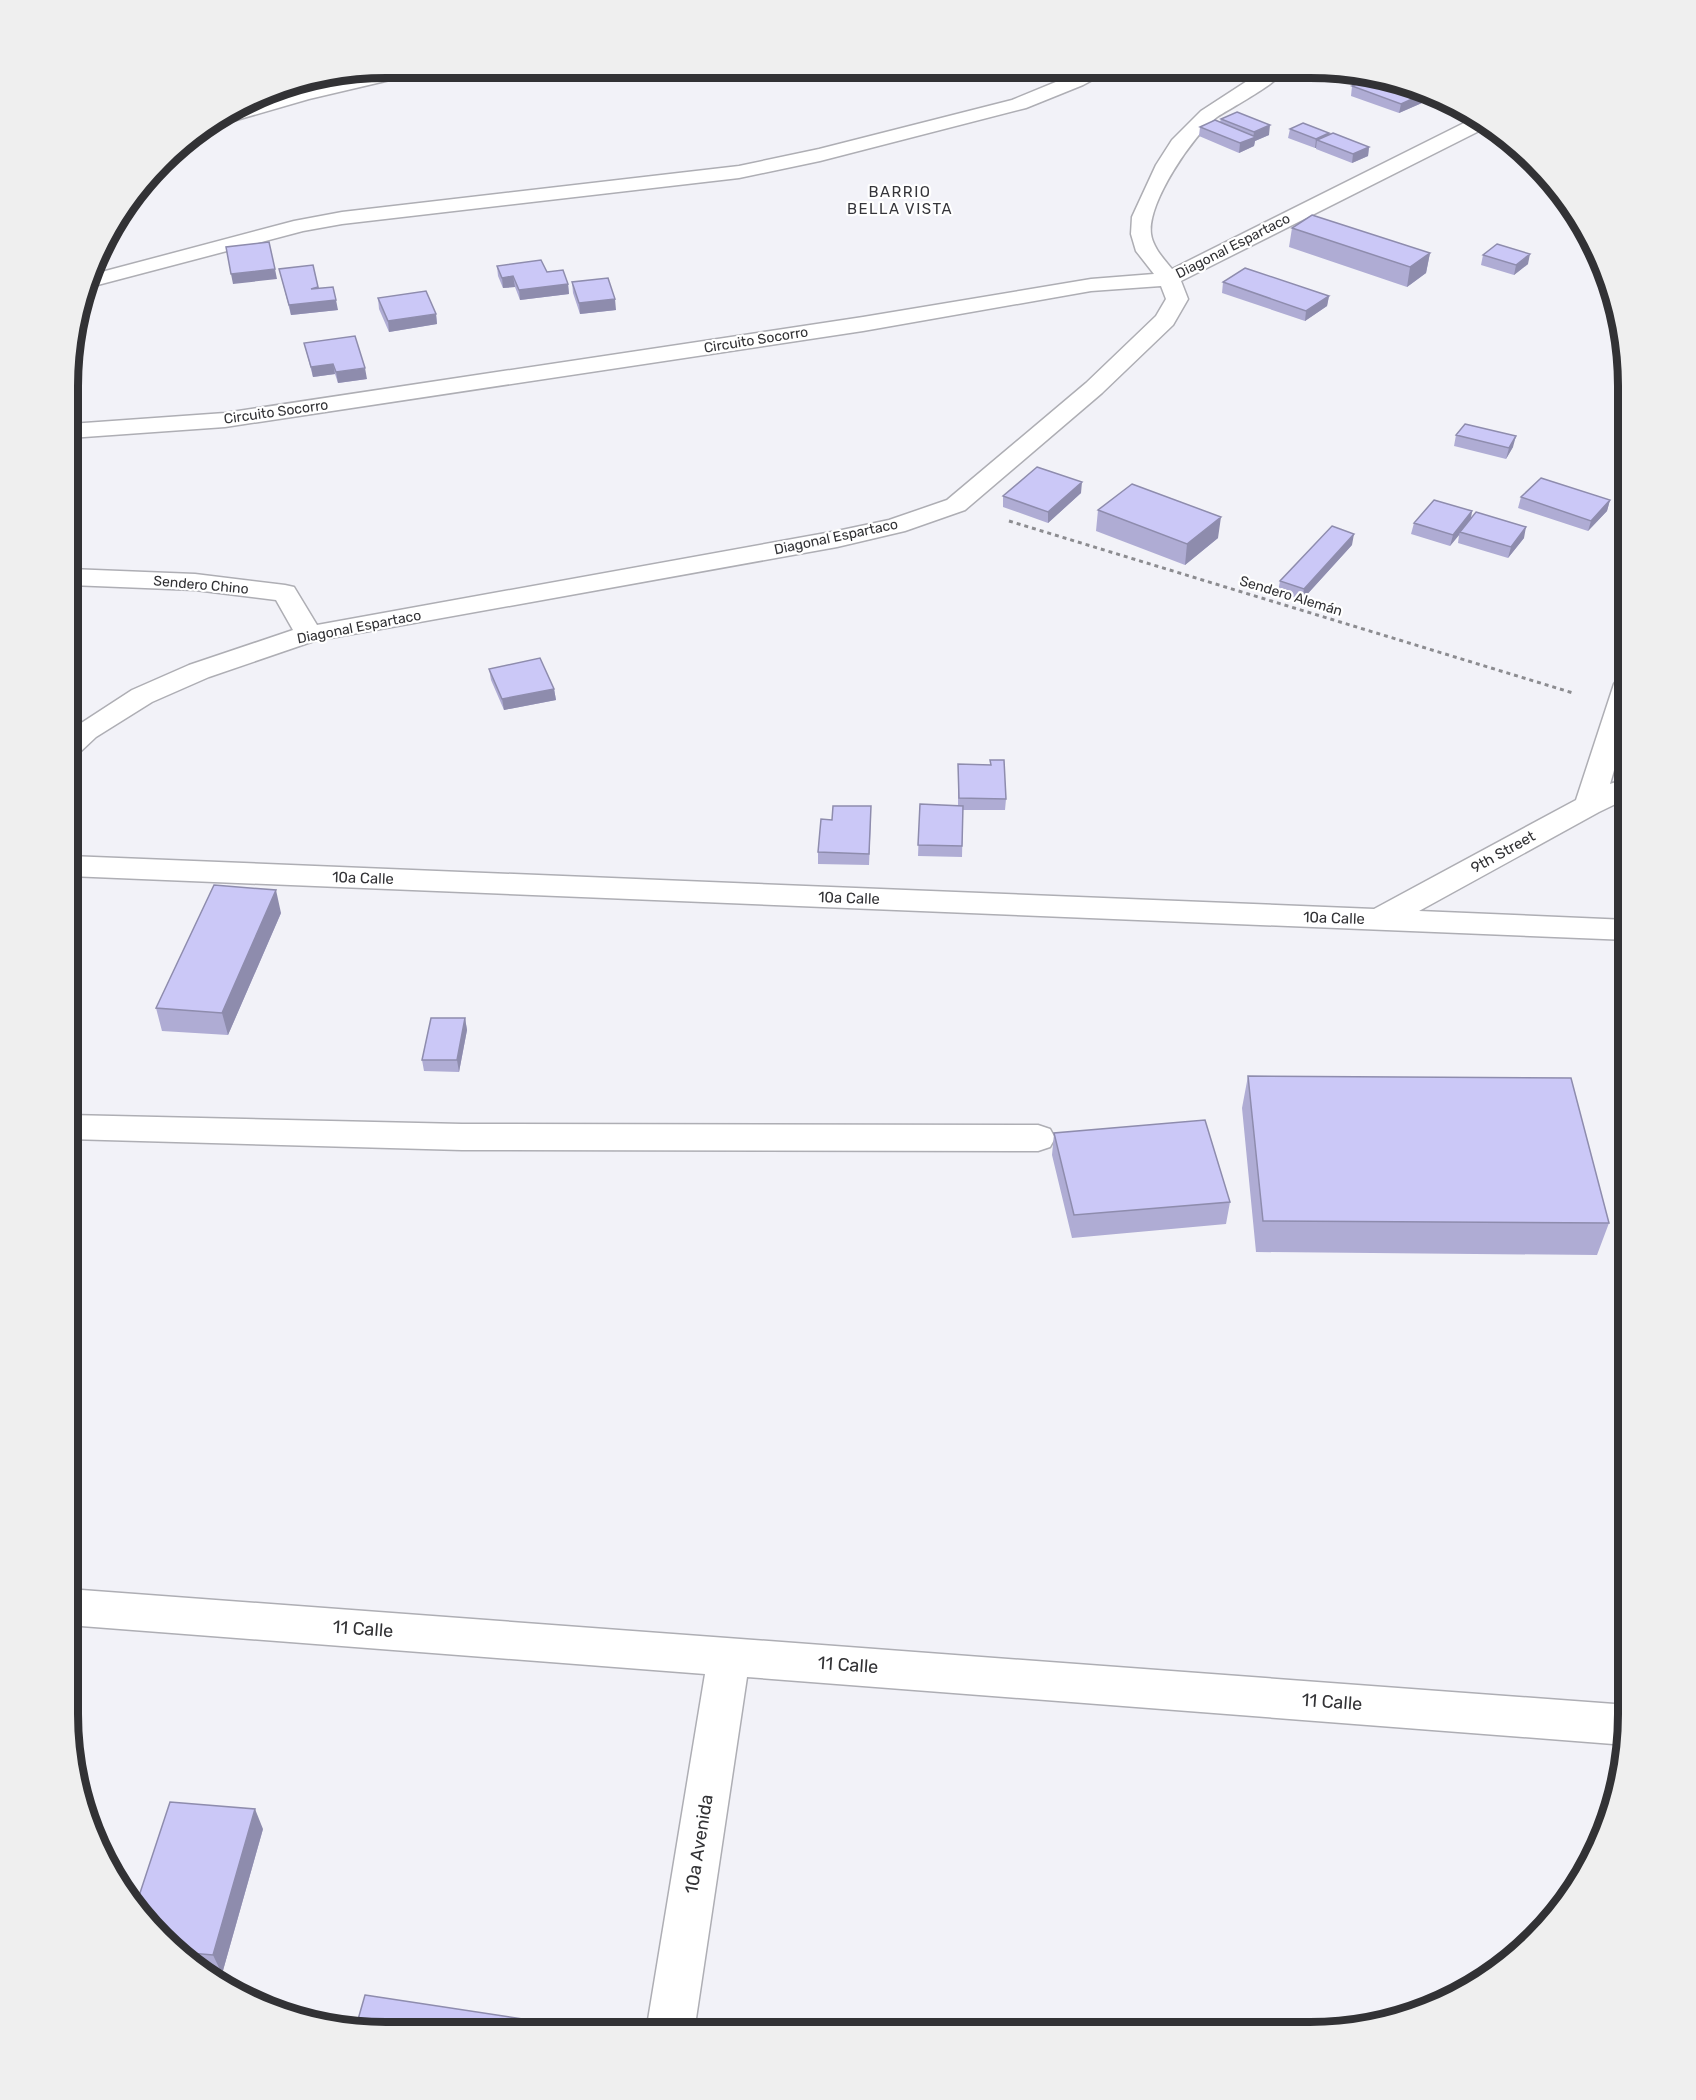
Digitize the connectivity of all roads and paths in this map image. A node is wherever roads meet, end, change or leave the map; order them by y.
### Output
1 (1082, 78) edge
2 (1264, 78) edge
3 (373, 79) edge
4 (249, 111) edge
5 (1474, 126) edge
6 (1169, 279) junction
7 (97, 280) edge
8 (78, 430) edge
9 (957, 505) junction
10 (78, 577) edge
11 (309, 634) junction
12 (1618, 693) edge
13 (1618, 714) edge
14 (78, 739) edge
15 (1618, 792) edge
16 (1589, 805) junction
17 (78, 866) edge
18 (1379, 920) junction
19 (1618, 930) edge
20 (78, 1127) edge
21 (1038, 1138) dead end
22 (78, 1608) edge
23 (729, 1656) junction
24 (1617, 1724) edge
25 (672, 2022) edge

1 - 7 street
2 - 6 street
3 - 4 street
5 - 6 street, Diagonal Espartaco
6 - 8 street, Circuito Socorro
6 - 9 street, Diagonal Espartaco
9 - 11 street, Diagonal Espartaco
9 - 12 path, Sendero Alemán
10 - 11 street, Sendero Chino
11 - 14 street, Diagonal Espartaco
13 - 16 street
15 - 16 street, 9th Street
16 - 18 street, 9th Street
17 - 18 street, 10a Calle
18 - 19 street, 10a Calle
20 - 21 street
22 - 23 street, 11 Calle
23 - 24 street, 11 Calle
23 - 25 street, 10a Avenida

